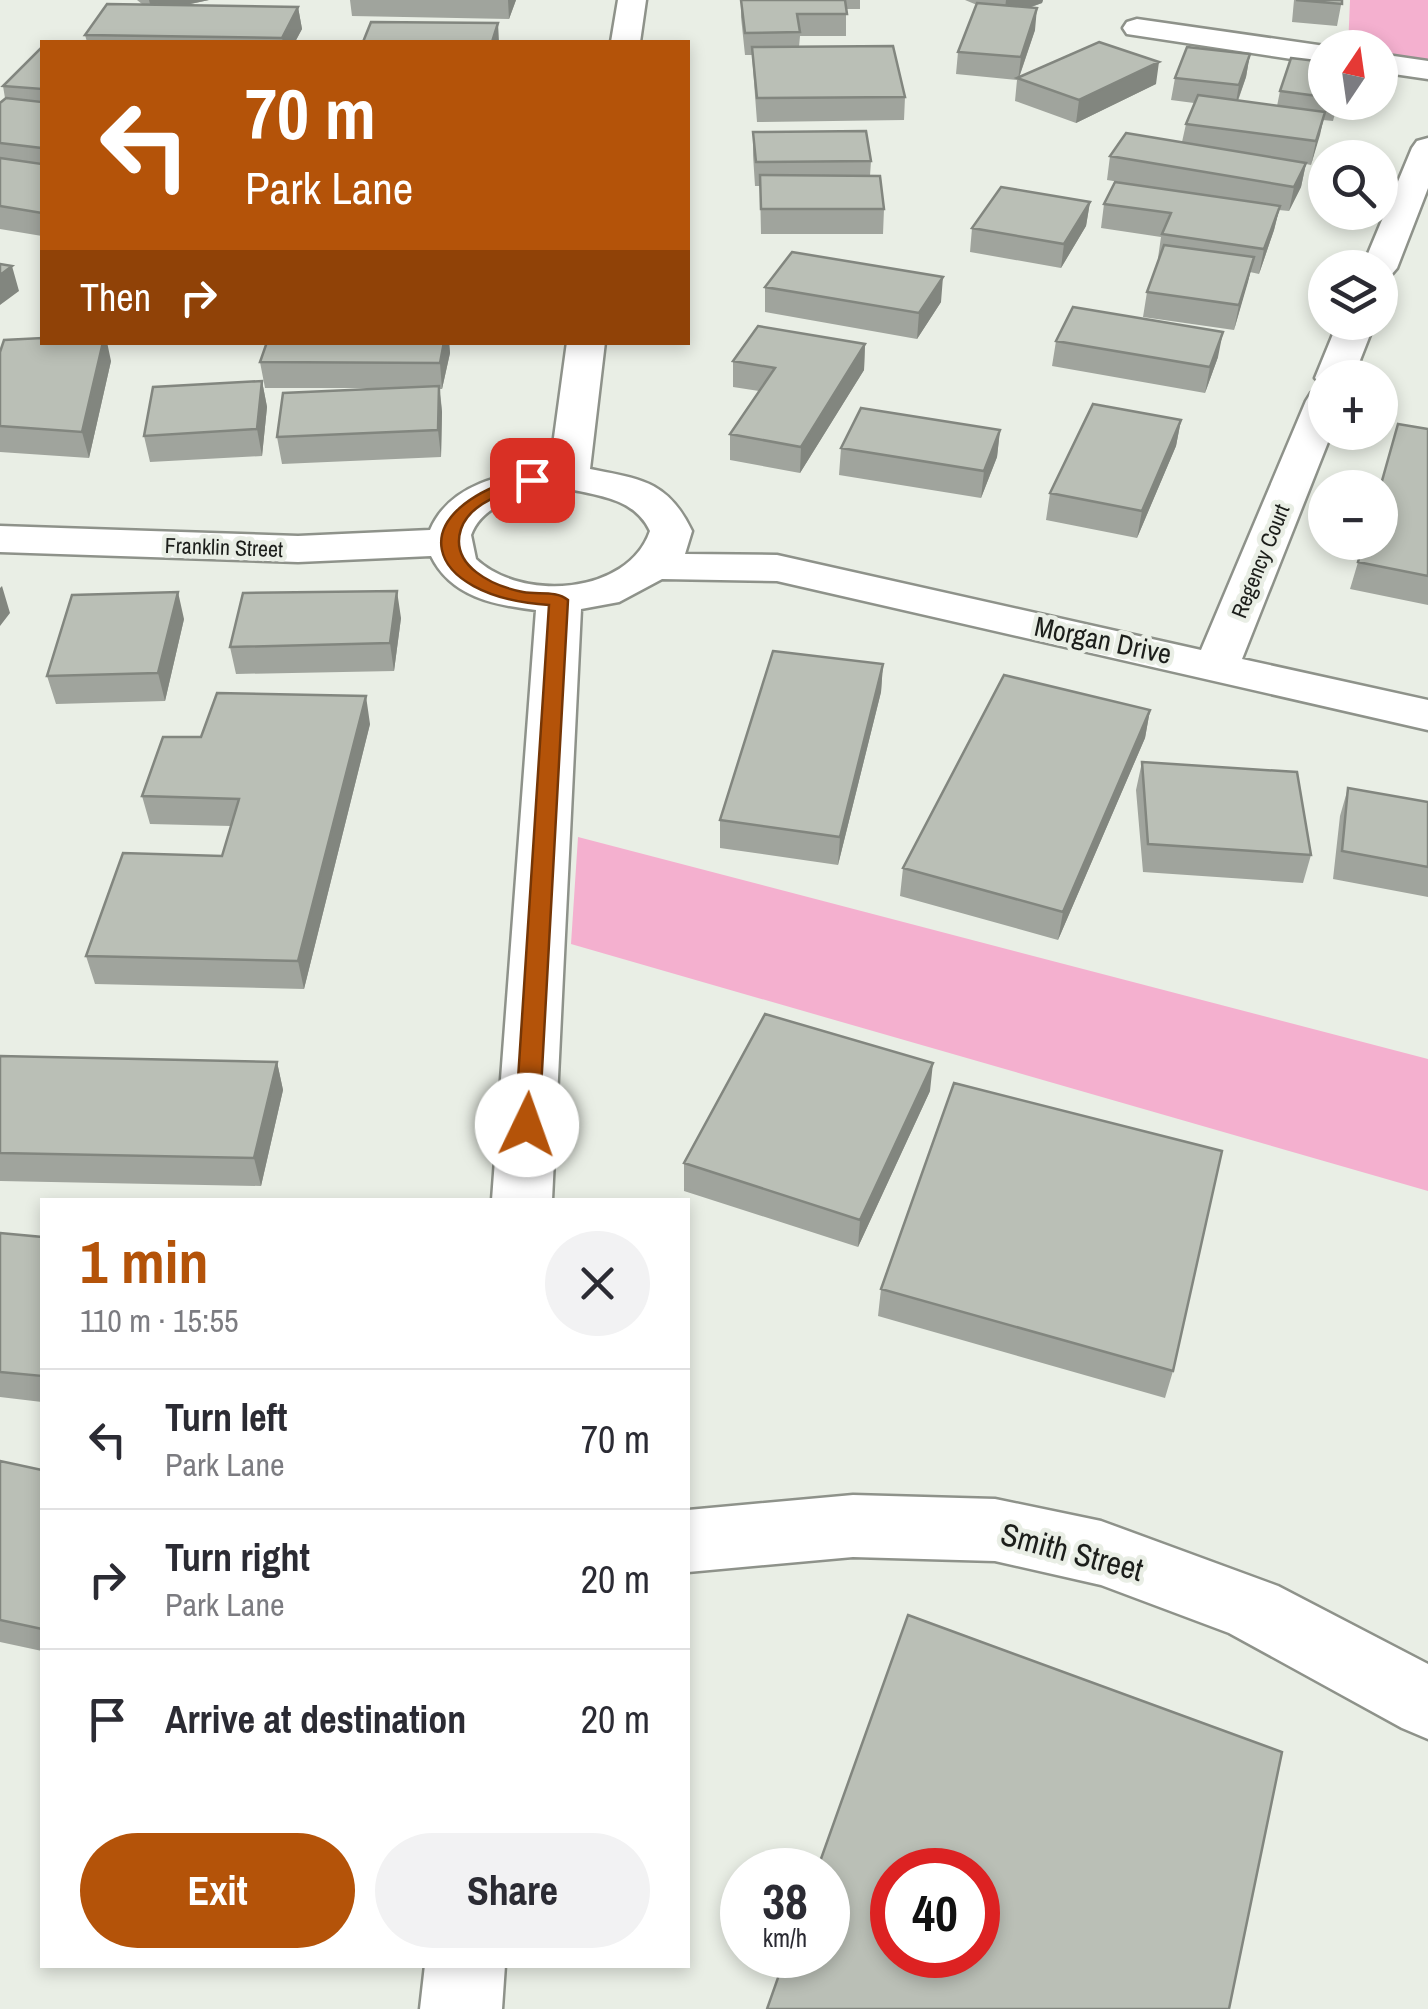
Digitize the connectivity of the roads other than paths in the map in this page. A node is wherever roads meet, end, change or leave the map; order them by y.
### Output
1 (632, 0) edge
2 (1138, 28) dead end
3 (626, 40) edge
4 (1308, 53) edge
5 (1398, 66) edge
6 (1428, 70) edge
7 (1428, 148) edge
8 (1386, 250) edge
9 (586, 345) edge
10 (1308, 442) edge
11 (569, 477) junction
12 (658, 506) junction
13 (0, 539) edge
14 (449, 542) junction
15 (657, 566) junction
16 (777, 568) junction
17 (558, 600) junction
18 (1217, 666) junction
19 (1428, 715) edge
20 (522, 1198) edge
21 (690, 1541) edge
22 (1428, 1703) edge
23 (465, 1968) edge
24 (461, 2009) edge

1 - 3 street
2 - 4 street
5 - 6 street
7 - 8 street
9 - 11 street
10 - 18 street, Regency Court
11 - 12 street
11 - 14 street
12 - 15 street
12 - 16 street, Morgan Drive
13 - 14 street, Franklin Street
14 - 17 street
15 - 16 street, Morgan Drive
15 - 17 street
16 - 18 street, Morgan Drive
17 - 20 street
18 - 19 street, Morgan Drive
21 - 22 street, Smith Street
23 - 24 street

